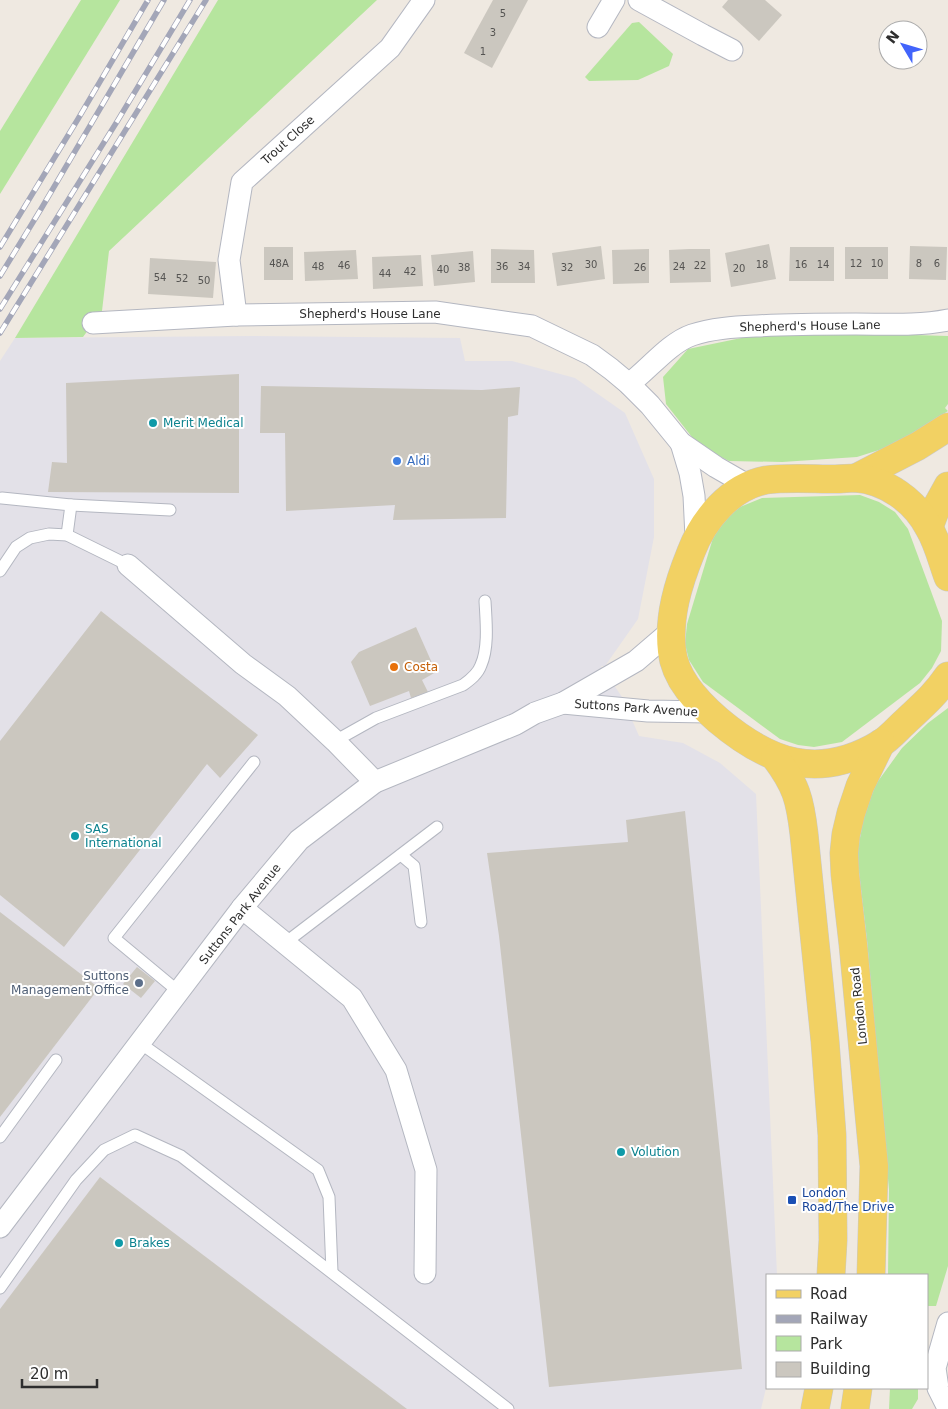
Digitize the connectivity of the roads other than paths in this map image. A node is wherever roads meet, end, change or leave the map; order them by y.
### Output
1 (424, 0) edge
2 (614, 0) edge
3 (639, 0) edge
4 (598, 27) dead end
5 (732, 50) dead end
6 (236, 315) junction
7 (948, 320) edge
8 (93, 323) dead end
9 (629, 384) junction
10 (948, 427) edge
11 (681, 444) junction
12 (856, 478) junction
13 (749, 486) junction
14 (948, 486) edge
15 (2, 498) dead end
16 (71, 505) junction
17 (170, 510) dead end
18 (929, 527) junction
19 (67, 535) junction
20 (696, 537) junction
21 (128, 565) joint
22 (0, 571) edge
23 (948, 577) edge
24 (485, 601) dead end
25 (671, 631) junction
26 (944, 685) edge
27 (563, 703) junction
28 (709, 712) junction
29 (335, 741) junction
30 (881, 743) junction
31 (776, 757) junction
32 (254, 762) dead end
33 (375, 782) junction
34 (437, 827) dead end
35 (401, 855) junction
36 (242, 908) junction
37 (421, 922) dead end
38 (285, 943) junction
39 (179, 992) junction
40 (140, 1043) junction
41 (56, 1060) dead end
42 (0, 1137) edge
43 (0, 1227) edge
44 (332, 1272) junction
45 (425, 1273) dead end
46 (831, 1274) edge
47 (871, 1274) edge
48 (0, 1288) edge
49 (948, 1323) edge
50 (819, 1389) edge
51 (858, 1389) edge
52 (944, 1407) edge
53 (508, 1409) edge
54 (815, 1409) edge
55 (855, 1409) edge

1 - 6 street, Trout Close
2 - 4 street
3 - 5 street
6 - 8 street, Shepherd's House Lane
6 - 9 street, Shepherd's House Lane
7 - 9 street, Shepherd's House Lane
9 - 11 street, Shepherd's House Lane
10 - 12 main road
11 - 13 street, Shepherd's House Lane
11 - 20 street, Shepherd's House Lane
12 - 13 main road
12 - 18 main road
13 - 20 main road
14 - 18 main road
15 - 16 lane
16 - 17 lane
16 - 19 lane
18 - 23 main road
19 - 21 lane
19 - 22 lane
20 - 25 main road
21 - 29 street
24 - 29 lane
25 - 27 street, Suttons Park Avenue
25 - 28 main road
26 - 30 main road
27 - 28 street, Suttons Park Avenue
27 - 33 street, Suttons Park Avenue
28 - 31 main road
29 - 33 street
30 - 31 main road
30 - 47 main road, London Road
31 - 46 main road
32 - 39 lane
33 - 36 street, Suttons Park Avenue
34 - 35 lane
35 - 37 lane
35 - 38 lane
36 - 38 street
36 - 39 street, Suttons Park Avenue
38 - 45 street
39 - 40 street, Suttons Park Avenue
40 - 43 street, Suttons Park Avenue
40 - 44 lane
41 - 42 lane
44 - 48 lane
44 - 53 lane
49 - 52 street
50 - 54 main road
51 - 55 main road

